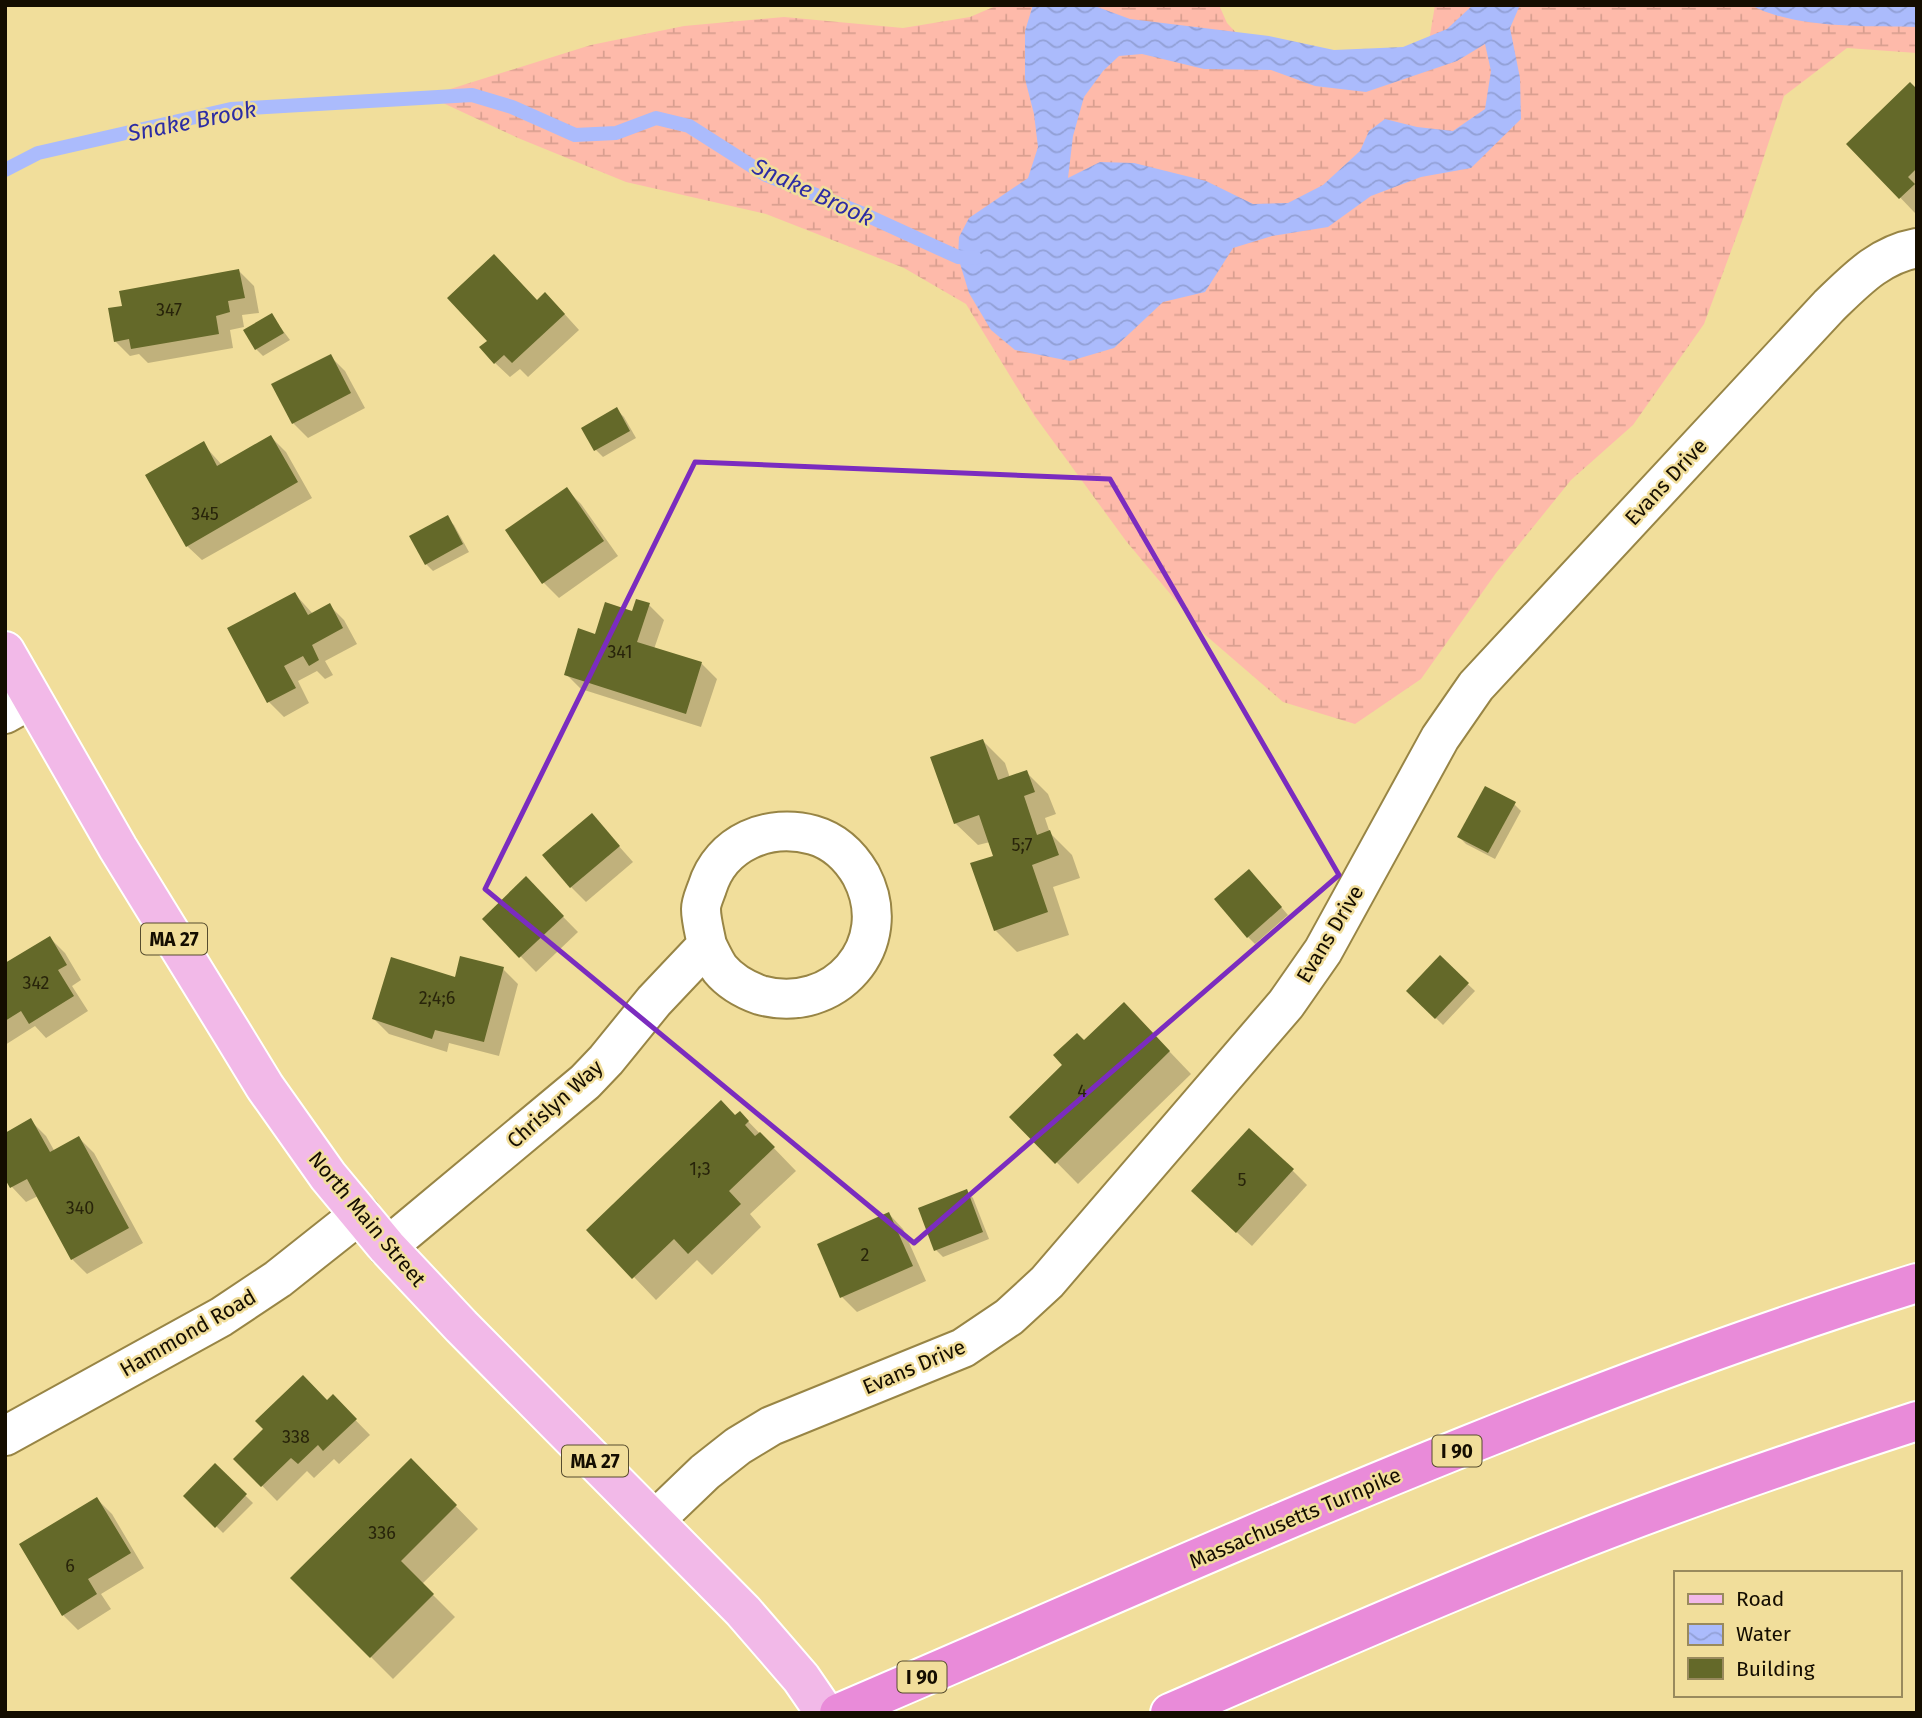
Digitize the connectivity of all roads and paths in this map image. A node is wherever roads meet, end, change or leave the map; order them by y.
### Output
1 (1917, 248) edge
2 (5, 651) edge
3 (19, 707) edge
4 (708, 946) junction
5 (360, 1214) junction
6 (387, 1247) junction
7 (1917, 1283) edge
8 (1917, 1420) edge
9 (5, 1436) edge
10 (655, 1520) junction
11 (825, 1713) edge
12 (839, 1713) edge
13 (1170, 1713) edge

1 - 10 street, Evans Drive
2 - 3 main road, North Main Street / MA 27
3 - 5 main road, North Main Street / MA 27
4 - 4 street
4 - 6 street, Chrislyn Way
5 - 6 main road, North Main Street / MA 27
5 - 9 street, Hammond Road
6 - 10 main road, North Main Street / MA 27
7 - 12 highway, Massachusetts Turnpike / I 90
8 - 13 highway
10 - 11 main road, North Main Street / MA 27

